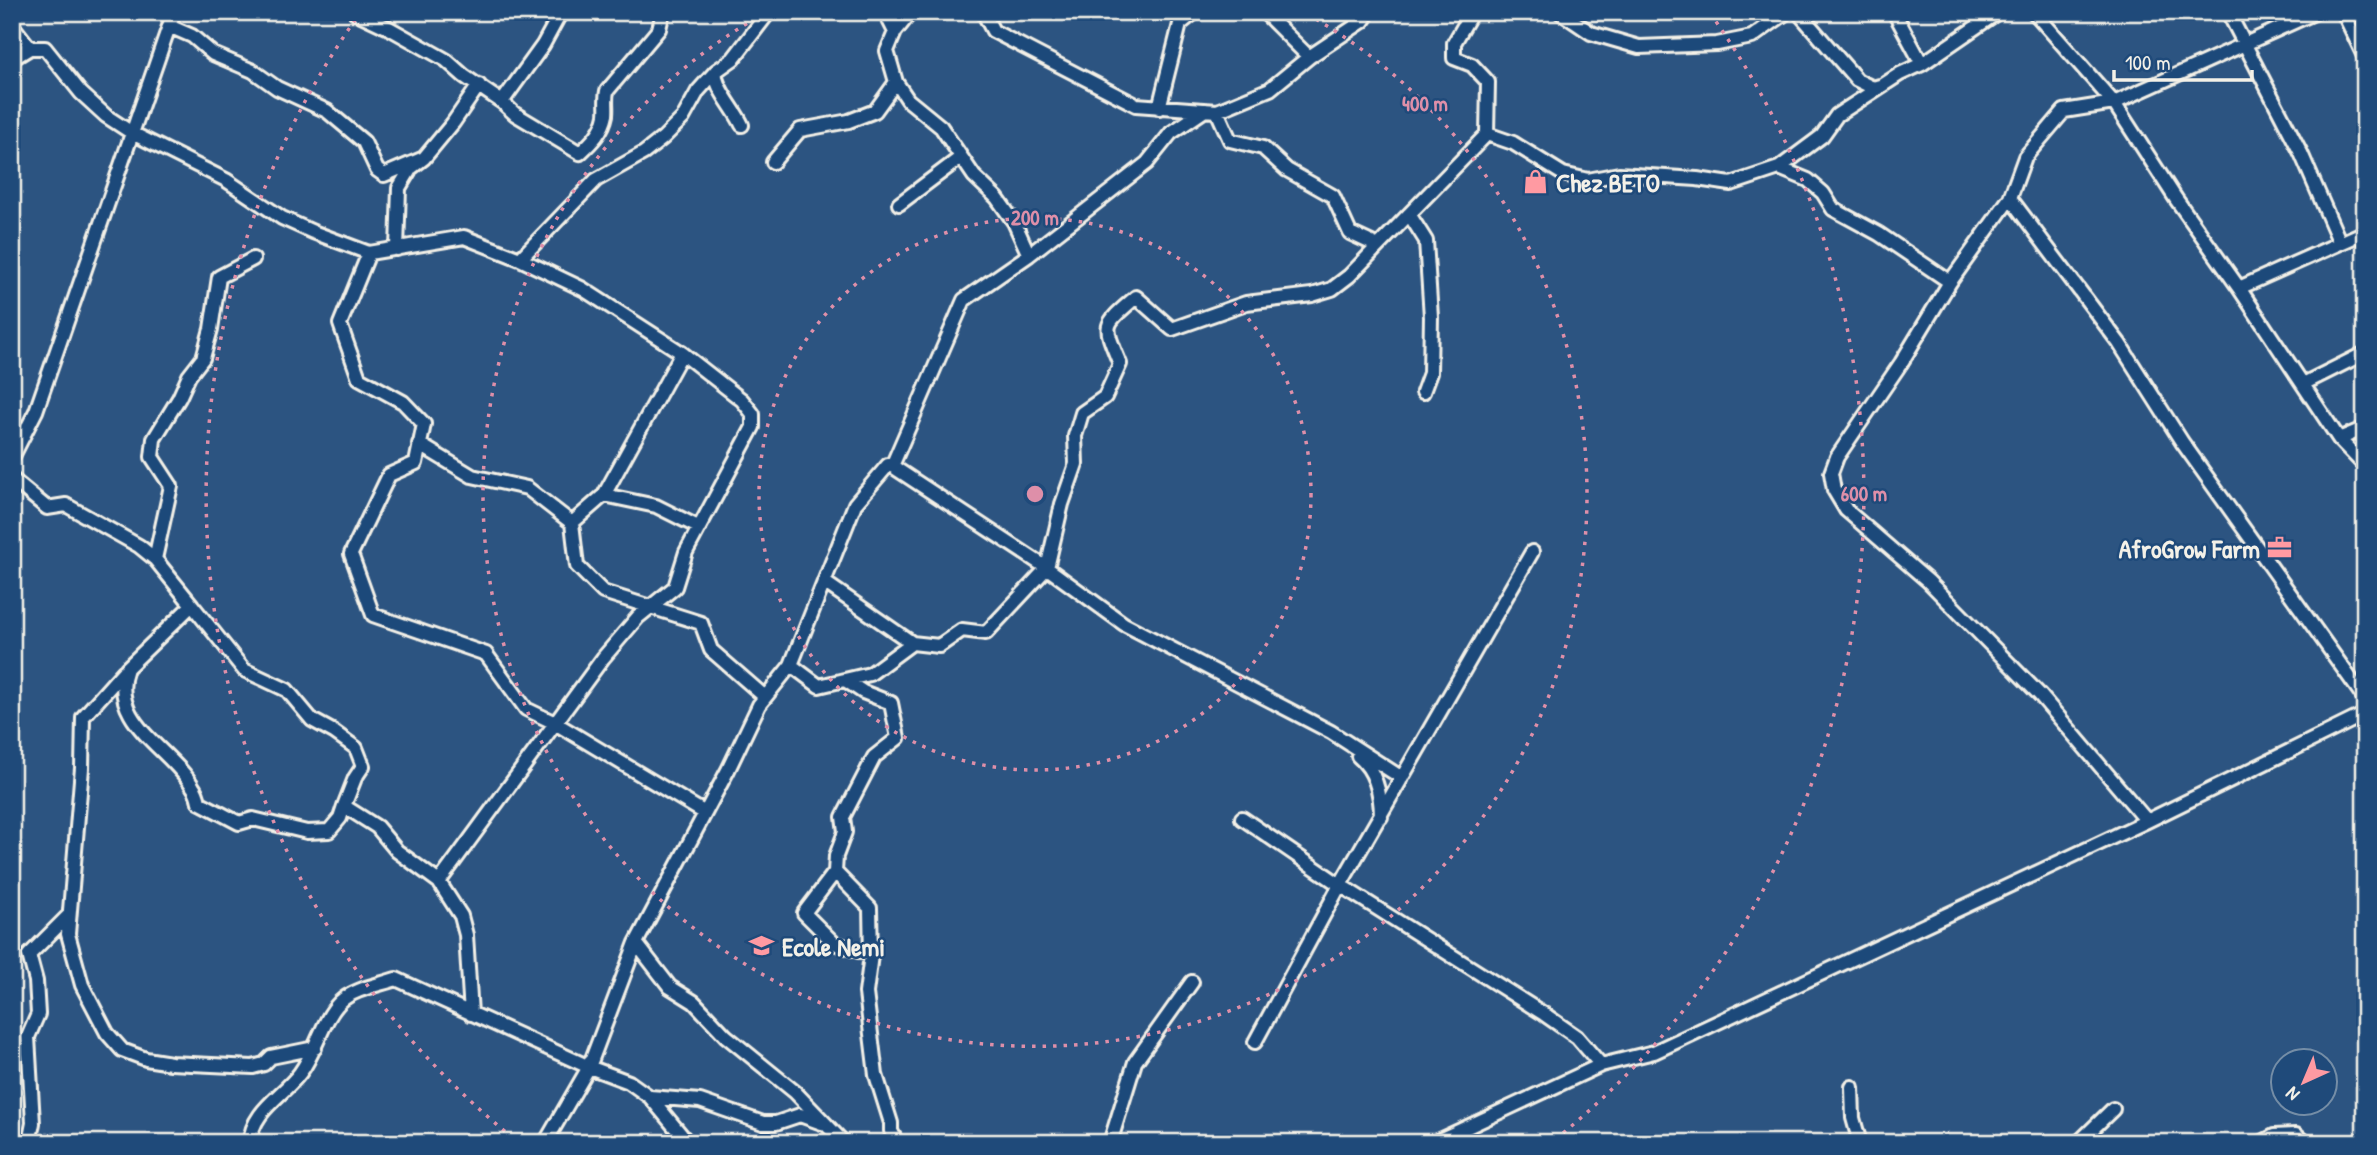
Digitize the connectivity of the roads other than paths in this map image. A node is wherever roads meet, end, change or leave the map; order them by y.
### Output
1 (174, 12) edge
2 (355, 12) edge
3 (561, 12) edge
4 (660, 12) edge
5 (769, 12) edge
6 (885, 12) edge
7 (911, 12) edge
8 (983, 12) edge
9 (1195, 12) edge
10 (1264, 12) edge
11 (1472, 12) edge
12 (1560, 12) edge
13 (1787, 12) edge
14 (1798, 12) edge
15 (1894, 12) edge
16 (1998, 12) edge
17 (2034, 12) edge
18 (2228, 12) edge
19 (2316, 12) edge
20 (2343, 12) edge
21 (1369, 13) edge
22 (12, 25) edge
23 (169, 26) junction
24 (895, 32) junction
25 (2244, 46) junction
26 (30, 48) junction
27 (1309, 57) junction
28 (2365, 58) edge
29 (12, 59) edge
30 (1922, 65) junction
31 (716, 71) junction
32 (896, 82) junction
33 (479, 85) junction
34 (1884, 85) junction
35 (502, 102) junction
36 (2114, 103) junction
37 (1159, 108) junction
38 (1211, 111) junction
39 (742, 125) dead end
40 (132, 133) junction
41 (1487, 134) junction
42 (424, 158) junction
43 (960, 158) junction
44 (772, 162) dead end
45 (1779, 168) junction
46 (2010, 198) junction
47 (899, 204) dead end
48 (1409, 214) junction
49 (2365, 232) edge
50 (2340, 243) junction
51 (1378, 246) junction
52 (397, 249) junction
53 (369, 253) junction
54 (1029, 255) junction
55 (253, 259) dead end
56 (520, 259) junction
57 (1950, 282) junction
58 (2239, 288) junction
59 (682, 353) junction
60 (2365, 353) edge
61 (2303, 384) junction
62 (1423, 392) dead end
63 (2365, 428) edge
64 (2339, 439) junction
65 (419, 444) junction
66 (12, 458) edge
67 (892, 466) junction
68 (2365, 466) edge
69 (12, 479) edge
70 (604, 495) junction
71 (572, 523) junction
72 (698, 527) junction
73 (1532, 552) dead end
74 (155, 559) junction
75 (1047, 568) junction
76 (824, 582) junction
77 (192, 605) junction
78 (651, 606) junction
79 (912, 643) junction
80 (791, 666) junction
81 (127, 668) junction
82 (845, 680) junction
83 (765, 697) junction
84 (2365, 699) edge
85 (2365, 714) edge
86 (555, 723) junction
87 (1331, 732) junction
88 (1402, 778) junction
89 (344, 806) junction
90 (705, 813) junction
91 (1381, 817) junction
92 (1242, 818) dead end
93 (2147, 821) junction
94 (835, 872) junction
95 (439, 882) junction
96 (1339, 885) junction
97 (68, 916) junction
98 (636, 943) junction
99 (871, 956) junction
100 (1192, 982) dead end
101 (471, 1014) junction
102 (1255, 1042) dead end
103 (315, 1048) junction
104 (1601, 1065) junction
105 (589, 1067) junction
106 (1852, 1087) dead end
107 (650, 1097) junction
108 (2113, 1109) dead end
109 (825, 1124) junction
110 (29, 1143) edge
111 (250, 1143) edge
112 (545, 1143) edge
113 (688, 1143) edge
114 (844, 1143) edge
115 (897, 1143) edge
116 (1110, 1143) edge
117 (1433, 1143) edge
118 (1860, 1143) edge
119 (2078, 1143) edge
120 (2261, 1143) edge
121 (2305, 1143) edge

1 - 23 street
2 - 33 street
3 - 35 street
4 - 35 street
5 - 31 street
6 - 24 street
7 - 24 street
8 - 37 street
9 - 37 street
10 - 27 street
11 - 41 street
12 - 13 street
14 - 34 street
15 - 30 street
16 - 30 street
17 - 36 street
18 - 25 street
19 - 25 street
20 - 28 street
21 - 27 street
22 - 26 street
23 - 40 street
23 - 42 street
24 - 32 street
25 - 36 street
25 - 50 street
26 - 29 street
26 - 40 street
27 - 38 street
30 - 34 street
31 - 39 street
31 - 56 street
32 - 43 street
32 - 44 street
33 - 35 street
33 - 42 street
34 - 45 street
36 - 46 street
36 - 58 street
37 - 38 street
38 - 51 street
38 - 54 street
40 - 53 street
40 - 66 street
41 - 45 street
41 - 48 street
42 - 52 street
43 - 47 street
43 - 54 street
45 - 57 street
46 - 57 street
46 - 84 street
48 - 51 street
48 - 62 street
49 - 50 street
50 - 58 street
51 - 75 street
52 - 53 street
52 - 56 street
53 - 65 street
54 - 67 street
55 - 74 street
56 - 59 street
57 - 93 street
58 - 61 street
59 - 70 street
59 - 72 street
60 - 61 street
61 - 64 street
63 - 64 street
64 - 68 street
65 - 71 street
65 - 86 street
67 - 75 street
67 - 76 street
69 - 74 street
70 - 71 street
70 - 72 street
71 - 78 street
72 - 78 street
73 - 88 street
74 - 77 street
75 - 79 street
75 - 87 street
76 - 79 street
76 - 80 street
77 - 81 street
77 - 89 street
78 - 83 street
78 - 86 street
79 - 82 street
80 - 82 street
80 - 83 street
81 - 89 street
81 - 97 street
82 - 94 street
83 - 90 street
85 - 93 street
86 - 90 street
86 - 95 street
87 - 88 street
87 - 91 street
88 - 91 street
89 - 95 street
90 - 98 street
91 - 96 street
92 - 96 street
93 - 104 street
94 - 99 street
94 - 99 street
95 - 101 street
96 - 102 street
96 - 104 street
97 - 103 street
97 - 110 street
98 - 105 street
98 - 109 street
99 - 115 street
100 - 116 street
101 - 103 street
101 - 105 street
103 - 111 street
104 - 117 street
105 - 107 street
105 - 112 street
106 - 118 street
107 - 109 street
107 - 113 street
108 - 119 street
109 - 114 street
120 - 121 street

